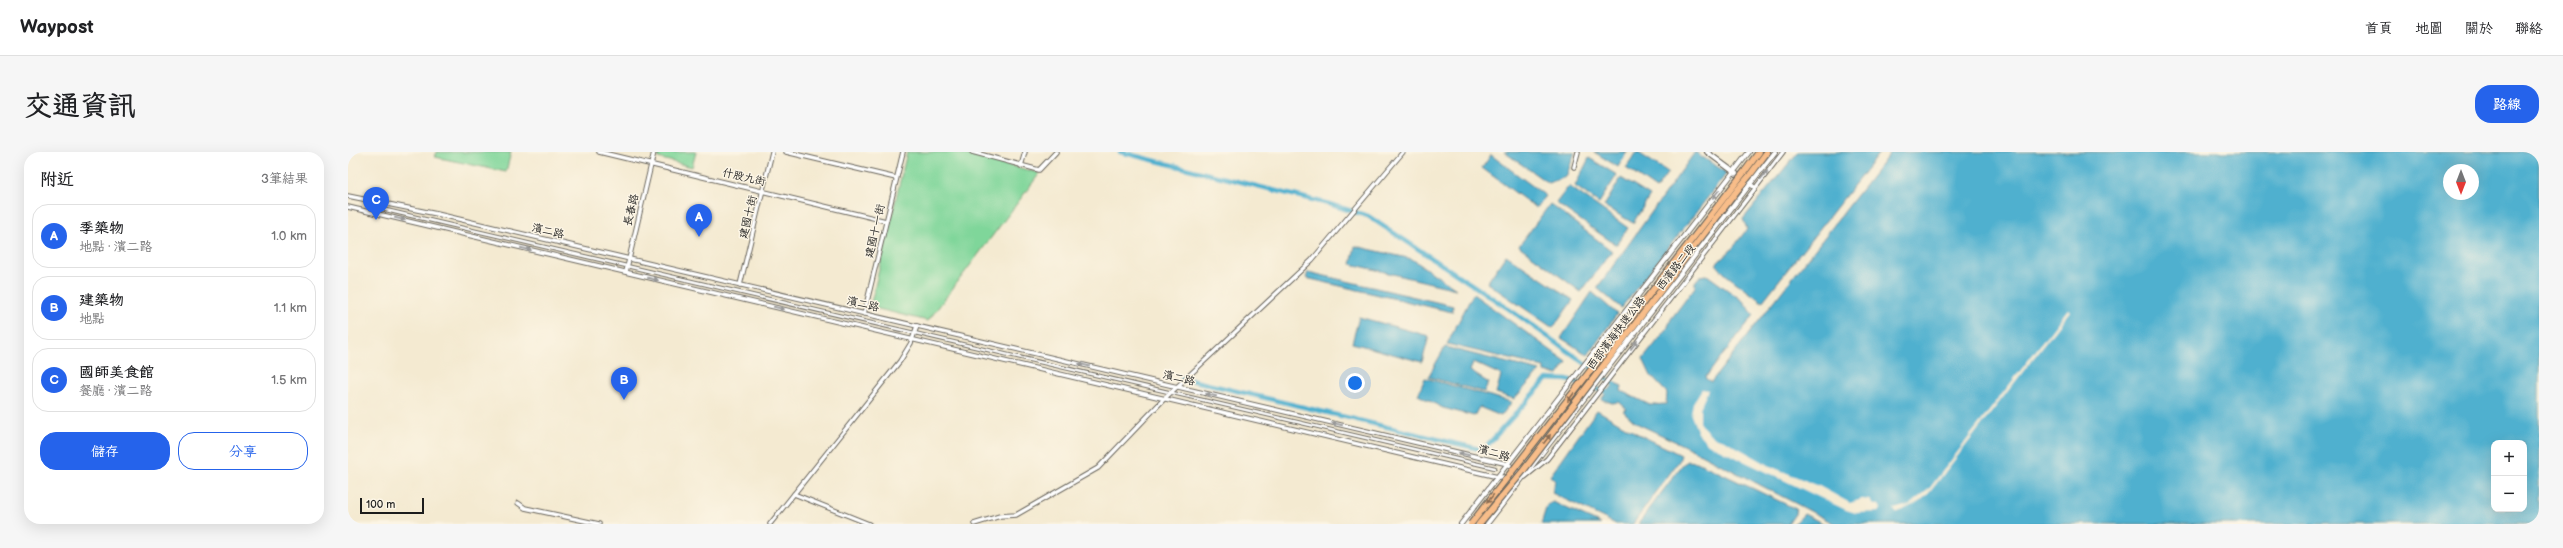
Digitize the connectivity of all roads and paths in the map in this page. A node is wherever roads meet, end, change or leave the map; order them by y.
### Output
1 (599, 152) edge
2 (654, 152) edge
3 (772, 152) edge
4 (786, 152) edge
5 (903, 152) edge
6 (972, 152) edge
7 (1025, 152) edge
8 (1056, 152) edge
9 (1403, 152) edge
10 (1578, 152) edge
11 (1707, 152) edge
12 (1749, 152) edge
13 (1759, 152) edge
14 (1767, 152) edge
15 (1775, 152) edge
16 (1783, 152) edge
17 (651, 164) junction
18 (1021, 166) junction
19 (1574, 167) dead end
20 (1733, 173) junction
21 (896, 178) junction
22 (1736, 186) junction
23 (1752, 186) junction
24 (763, 190) junction
25 (348, 196) edge
26 (348, 207) edge
27 (373, 207) dead end
28 (886, 221) junction
29 (629, 259) junction
30 (627, 266) junction
31 (626, 272) junction
32 (740, 285) junction
33 (864, 314) junction
34 (917, 326) junction
35 (915, 333) junction
36 (913, 340) junction
37 (1177, 387) junction
38 (1170, 393) junction
39 (1164, 399) junction
40 (1587, 402) junction
41 (1508, 464) junction
42 (1495, 468) dead end
43 (1498, 477) junction
44 (1525, 477) junction
45 (794, 494) junction
46 (518, 503) dead end
47 (599, 524) edge
48 (770, 524) edge
49 (869, 524) edge
50 (974, 524) edge
51 (1461, 524) edge
52 (1471, 524) edge
53 (1479, 524) edge
54 (1487, 524) edge

1 - 17 street, 什股九街
2 - 17 street, 長春路
3 - 24 street, 建國十街
4 - 21 street
5 - 21 street, 建國十一街
6 - 18 street
7 - 18 street
8 - 18 street
9 - 37 street
10 - 19 street
11 - 20 street
12 - 20 street, 西濱路二段
13 - 22 highway, 西部濱海快速公路, bridge
14 - 22 highway, 西部濱海快速公路, bridge
15 - 23 street, 西濱路二段
23 -> 16 street
17 - 24 street, 什股九街
17 - 29 street, 長春路
20 - 23 street
20 -> 41 street, 西濱路二段
21 - 28 street, 建國十一街
22 -> 52 highway, 西部濱海快速公路, bridge
53 -> 22 highway, 西部濱海快速公路, bridge
40 -> 23 street
23 - 40 street, 西濱路二段
24 - 28 street, 什股九街
24 - 32 street, 建國十街
25 - 29 street, 濱二路
26 -> 31 street, 濱二路
27 - 30 street
28 - 33 street, 建國十一街
29 - 30 street, 長春路
29 - 32 street, 濱二路
30 - 31 street, 長春路
30 - 35 street
31 -> 36 street, 濱二路
32 - 33 street, 濱二路
33 - 34 street, 濱二路
34 - 35 street
37 -> 34 street, 濱二路
35 - 36 street
35 - 38 street
36 - 39 street, 濱二路
36 - 45 street
37 - 38 street
41 -> 37 street, 濱二路
38 - 39 street
38 - 42 street
39 - 43 street, 濱二路
39 - 50 street
40 - 44 street, 西濱路二段
41 - 43 street, 西濱路二段
41 - 44 street, 濱二路
43 - 44 street, 濱二路
43 - 51 street, 西濱路二段
44 - 54 street, 西濱路二段
45 - 48 street
45 - 49 street
46 - 47 street

